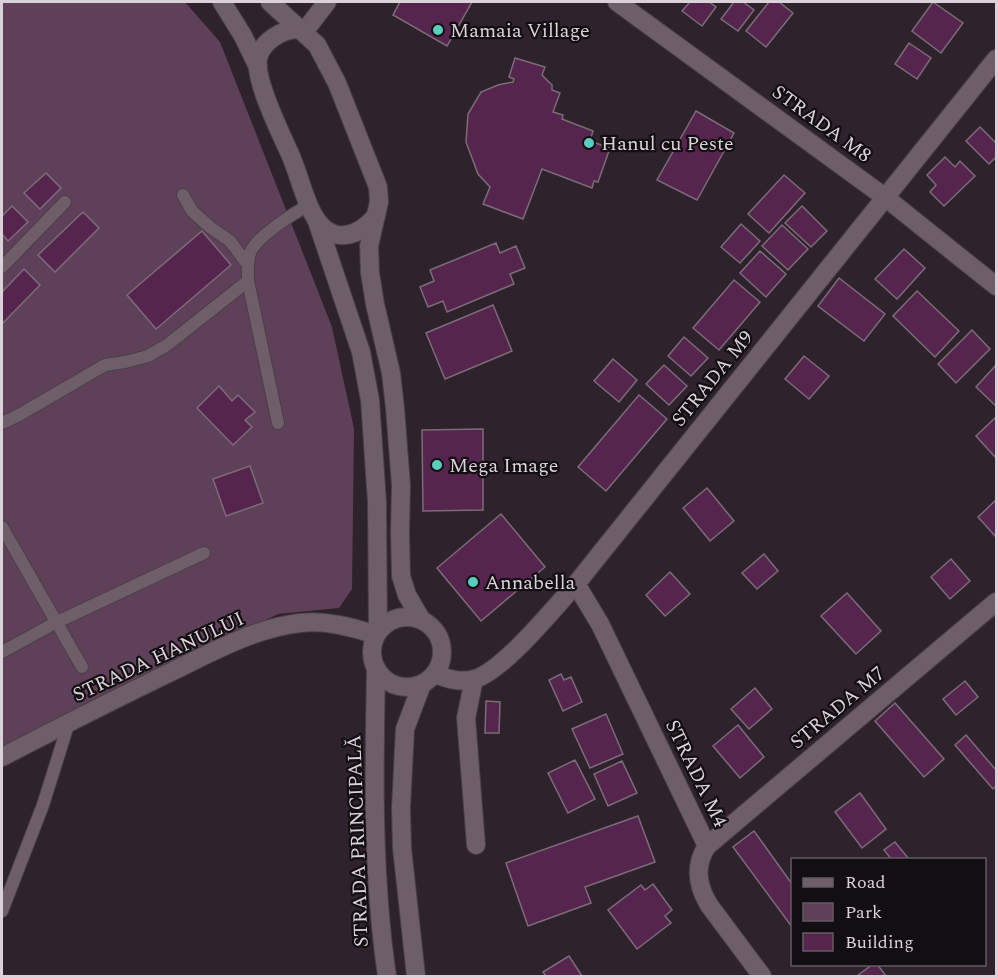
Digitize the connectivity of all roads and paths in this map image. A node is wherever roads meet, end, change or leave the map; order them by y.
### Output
1 (222, 2) edge
2 (270, 2) edge
3 (327, 2) edge
4 (617, 2) edge
5 (302, 31) junction
6 (996, 59) edge
7 (258, 67) junction
8 (183, 195) dead end
9 (886, 198) junction
10 (65, 202) dead end
11 (313, 213) junction
12 (376, 216) junction
13 (248, 266) junction
14 (2, 267) edge
15 (248, 281) junction
16 (996, 286) edge
17 (2, 423) edge
18 (278, 423) dead end
19 (2, 530) edge
20 (204, 553) dead end
21 (576, 584) junction
22 (996, 602) edge
23 (421, 619) junction
24 (55, 623) junction
25 (377, 634) junction
26 (2, 652) edge
27 (82, 668) dead end
28 (376, 668) junction
29 (429, 679) junction
30 (474, 679) junction
31 (69, 722) junction
32 (2, 757) edge
33 (476, 845) dead end
34 (707, 846) junction
35 (2, 910) edge
36 (387, 976) edge
37 (416, 976) edge
38 (762, 976) edge

1 - 7 street
2 - 5 street
3 - 5 street
4 - 9 street, STRADA M8
5 - 7 street
5 - 12 street
6 - 9 street, STRADA M9
7 - 11 street
8 - 13 lane
9 - 16 street, STRADA M8
9 - 21 street, STRADA M9
10 - 14 lane
11 - 12 street
11 - 13 lane
11 - 25 street
12 - 23 street
13 - 15 lane
15 - 17 lane
15 - 18 lane
19 - 24 lane
20 - 24 lane
21 - 30 street, STRADA M9
21 - 34 street, STRADA M4
22 - 34 street, STRADA M7
23 - 25 street
23 - 29 street
24 - 26 lane
24 - 27 lane
25 - 28 street
25 - 31 street, STRADA HANULUI
28 - 29 street
28 - 36 street, STRADA PRINCIPALĂ
29 - 30 street
29 - 37 street
30 - 33 street
31 - 32 street, STRADA HANULUI
31 - 35 lane
34 - 38 street, STRADA M4

